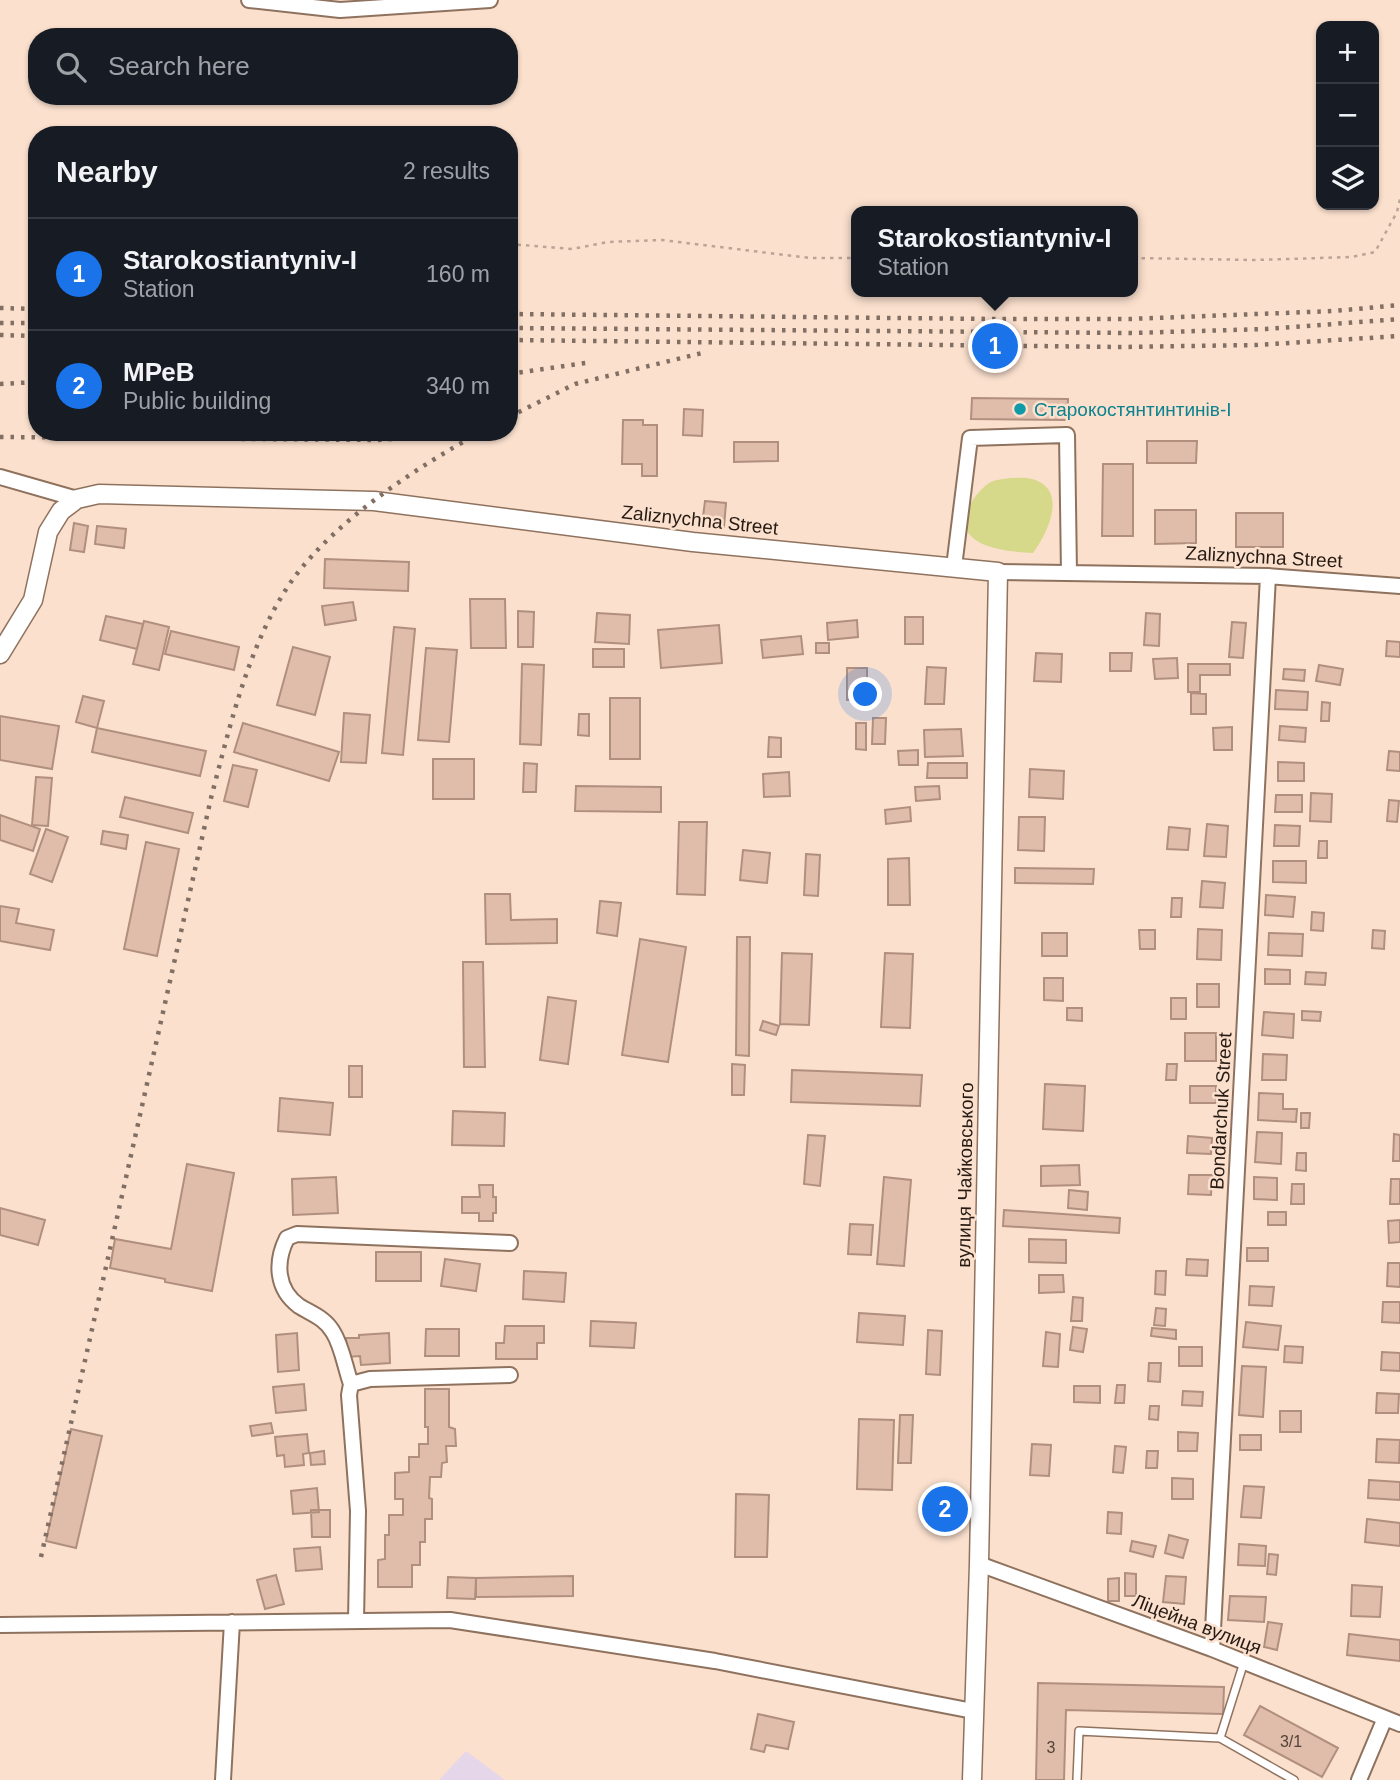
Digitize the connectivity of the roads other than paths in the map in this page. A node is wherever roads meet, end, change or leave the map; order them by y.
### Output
1 (249, 0) edge
2 (490, 0) edge
3 (0, 477) edge
4 (77, 499) junction
5 (954, 567) junction
6 (998, 572) junction
7 (1069, 573) junction
8 (1268, 576) junction
9 (1400, 586) edge
10 (0, 654) edge
11 (510, 1243) dead end
12 (510, 1375) dead end
13 (351, 1384) junction
14 (979, 1564) junction
15 (356, 1621) junction
16 (232, 1622) junction
17 (0, 1625) edge
18 (1212, 1649) junction
19 (1244, 1662) junction
20 (973, 1711) junction
21 (1385, 1718) junction
22 (1400, 1724) edge
23 (1220, 1738) junction
24 (223, 1780) edge
25 (972, 1780) edge
26 (1077, 1780) edge
27 (1294, 1780) edge
28 (1359, 1780) edge

1 - 2 street
3 - 4 street, Zaliznychna Street
4 - 5 street, Zaliznychna Street
4 - 10 street
5 - 6 street, Zaliznychna Street
5 - 7 street
6 - 7 street, Zaliznychna Street
6 - 14 street, вулиця Чайковського
7 - 8 street, Zaliznychna Street
8 - 9 street, Zaliznychna Street
8 - 18 street, Bondarchuk Street
11 - 13 street
12 - 13 street
13 - 15 street
14 - 18 street, Ліцейна вулиця
14 - 20 street, вулиця Чайковського
15 - 16 street
15 - 20 street
16 - 17 street
16 - 24 street
18 - 19 street, Ліцейна вулиця
19 - 21 street, Ліцейна вулиця
19 - 23 lane
20 - 25 street, вулиця Чайковського
21 - 22 street, Ліцейна вулиця
21 - 28 street
23 - 26 lane
23 - 27 lane

